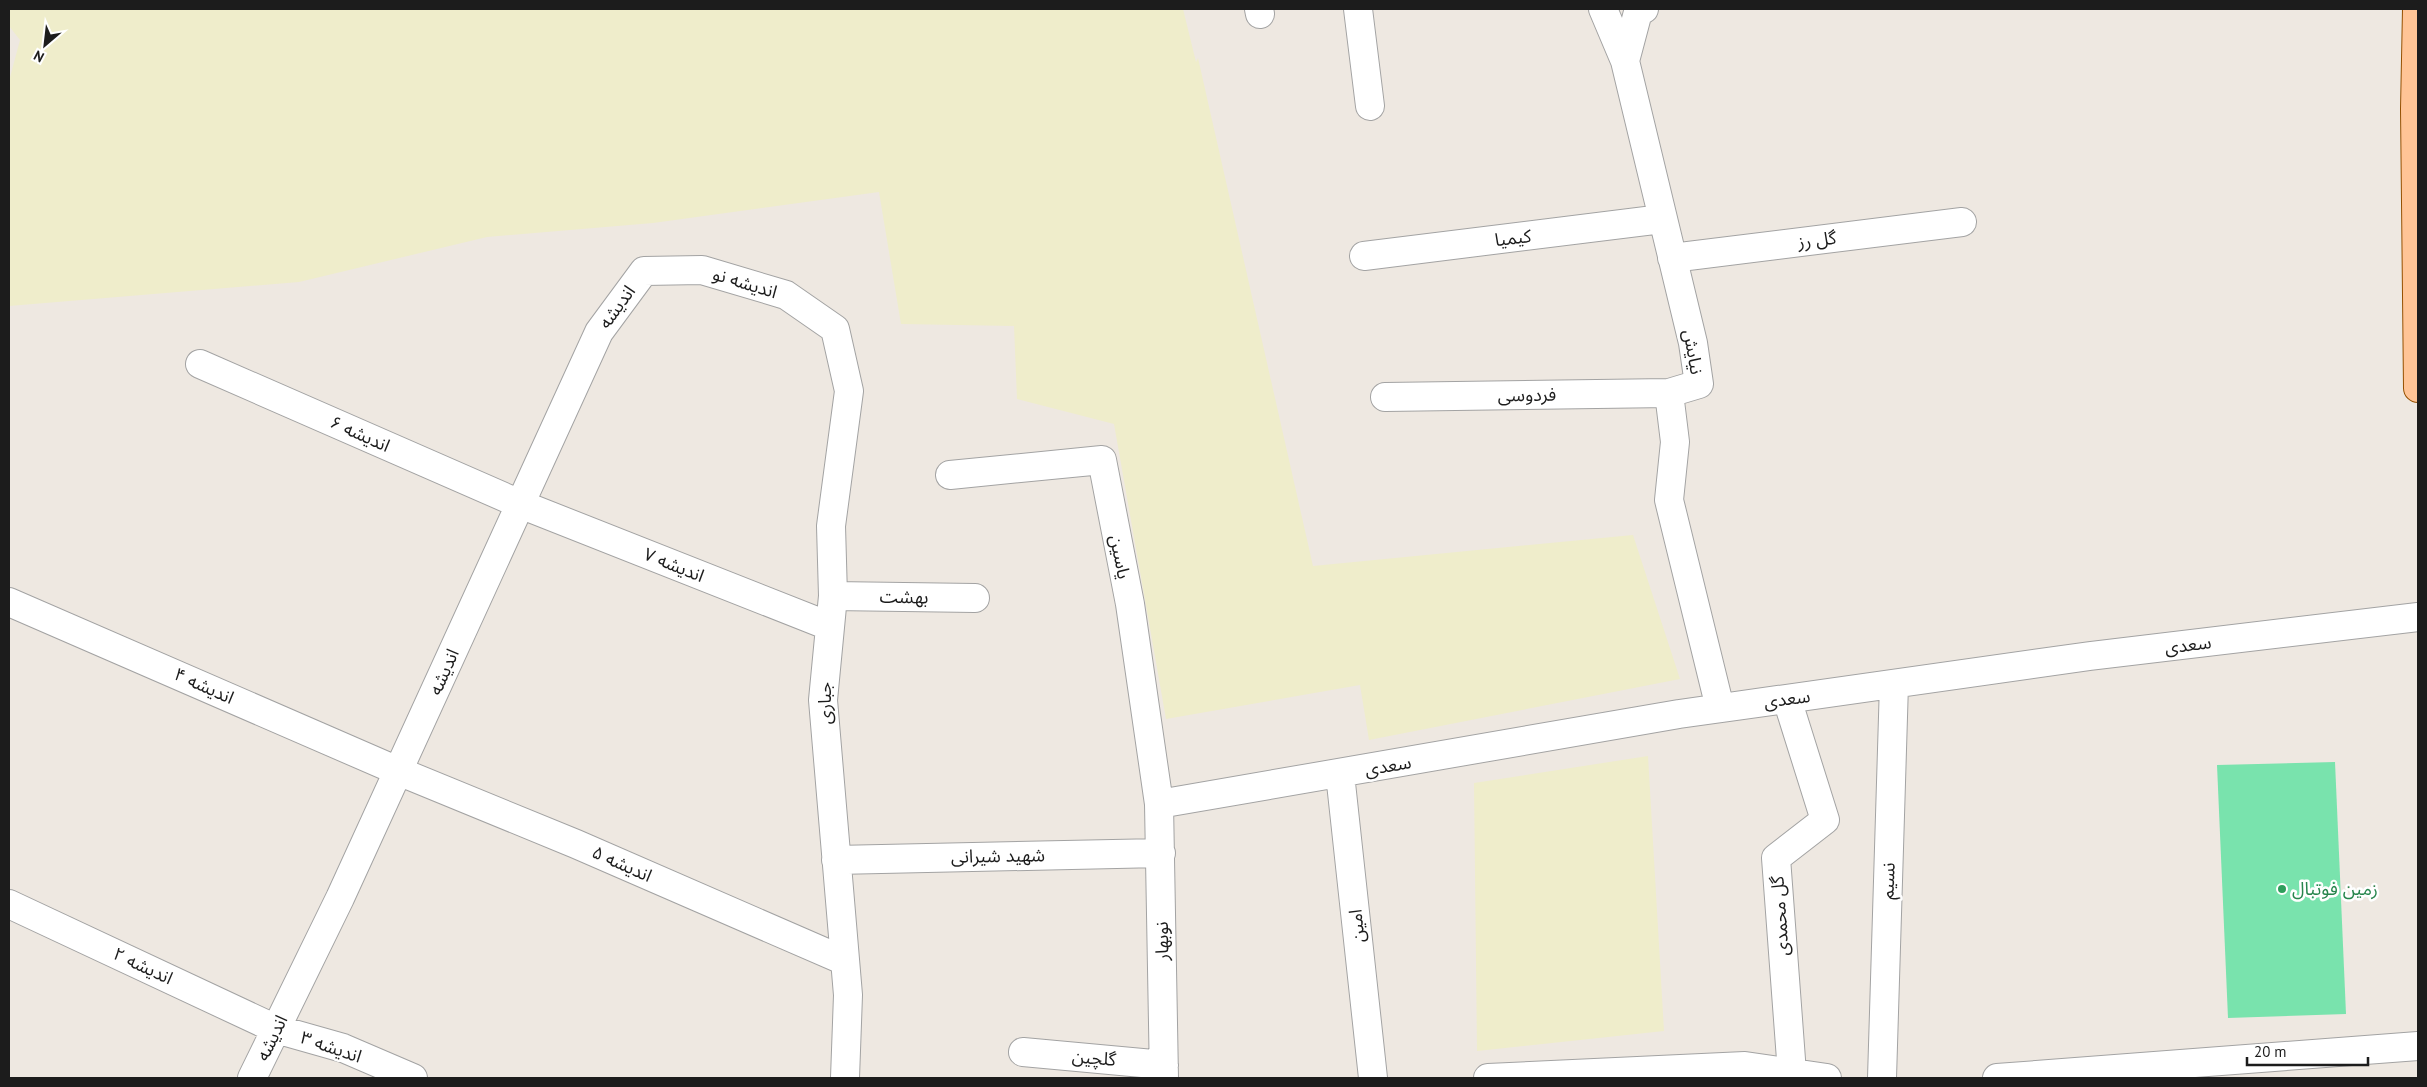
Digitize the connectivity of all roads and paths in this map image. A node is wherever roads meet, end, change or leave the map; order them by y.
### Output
1 (1603, 9) edge
2 (1644, 9) edge
3 (2417, 9) edge
4 (1365, 10) edge
5 (2418, 52) edge
6 (1625, 61) junction
7 (1370, 106) dead end
8 (1662, 219) junction
9 (1962, 222) dead end
10 (1364, 256) dead end
11 (1672, 258) junction
12 (644, 271) joint
13 (835, 330) joint
14 (200, 364) dead end
15 (2418, 388) edge
16 (1669, 393) junction
17 (1385, 397) dead end
18 (950, 475) dead end
19 (520, 504) junction
20 (833, 596) junction
21 (975, 598) dead end
22 (9, 602) edge
23 (2418, 617) edge
24 (829, 626) junction
25 (1894, 684) junction
26 (1787, 699) junction
27 (1720, 708) junction
28 (398, 771) junction
29 (1340, 774) junction
30 (1159, 804) junction
31 (1160, 853) junction
32 (836, 860) junction
33 (9, 904) edge
34 (845, 961) junction
35 (276, 1029) junction
36 (2418, 1046) edge
37 (1023, 1052) dead end
38 (2236, 1070) edge
39 (1164, 1072) edge
40 (1792, 1073) junction
41 (252, 1078) edge
42 (413, 1078) edge
43 (845, 1078) edge
44 (1373, 1078) edge
45 (1488, 1078) edge
46 (1827, 1078) edge
47 (1882, 1078) edge
48 (1997, 1078) edge

1 - 6 street, نیایش
2 - 6 street
3 - 5 main road
4 - 7 street
5 - 15 main road
6 - 8 street, نیایش
8 - 10 street, کیمیا
8 - 11 street, نیایش
9 - 11 street, گل رز
11 - 16 street, نیایش
12 - 13 street, اندیشه نو
12 - 19 street, اندیشه
13 - 20 street, جباری
14 - 19 street, اندیشه ۶
16 - 17 street, فردوسی
16 - 27 street, نیایش
18 - 30 street, یاسین
19 - 24 street, اندیشه ۷
19 - 28 street, اندیشه
20 - 21 street, بهشت
20 - 24 street, جباری
22 - 28 street, اندیشه ۴
23 - 25 street, سعدی
24 - 32 street, جباری
25 - 26 street, سعدی
25 - 47 street, نسیم
26 - 27 street, سعدی
26 - 40 street, گل محمدی
27 - 29 street, سعدی
28 - 34 street, اندیشه ۵
28 - 35 street, اندیشه
29 - 30 street, سعدی
29 - 44 street, امین
30 - 31 street, نوبهار
31 - 32 street, شهید شیرانی
31 - 39 street, نوبهار
32 - 34 street, جباری
33 - 35 street, اندیشه ۲
34 - 43 street, جباری
35 - 41 street, اندیشه
35 - 42 street, اندیشه ۳
36 - 38 street
37 - 39 street, گلچین
38 - 48 street
40 - 45 street
40 - 46 street

